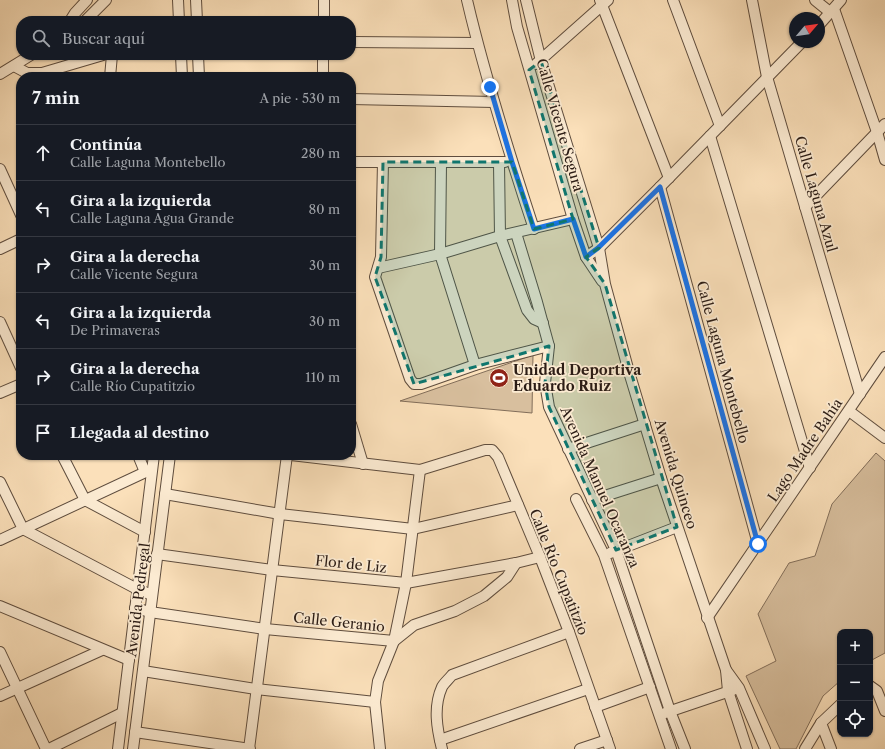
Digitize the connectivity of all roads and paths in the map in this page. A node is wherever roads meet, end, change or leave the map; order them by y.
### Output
1 (75, 0) edge
2 (87, 0) edge
3 (106, 0) edge
4 (178, 0) edge
5 (196, 0) edge
6 (324, 0) edge
7 (467, 0) edge
8 (512, 0) edge
9 (526, 0) edge
10 (673, 0) edge
11 (752, 0) edge
12 (815, 0) edge
13 (841, 0) edge
14 (603, 2) edge
15 (833, 11) junction
16 (74, 16) edge
17 (75, 16) edge
18 (90, 16) edge
19 (179, 16) edge
20 (196, 16) edge
21 (324, 16) edge
22 (825, 18) edge
23 (356, 42) edge
24 (477, 43) junction
25 (796, 48) edge
26 (23, 60) edge
27 (88, 60) edge
28 (112, 60) edge
29 (181, 60) edge
30 (198, 60) edge
31 (324, 60) edge
32 (541, 61) junction
33 (14, 66) junction
34 (529, 70) junction
35 (25, 72) edge
36 (51, 72) edge
37 (110, 72) edge
38 (182, 72) edge
39 (198, 72) edge
40 (323, 72) edge
41 (0, 74) edge
42 (767, 78) junction
43 (356, 99) edge
44 (494, 102) junction
45 (885, 124) edge
46 (720, 126) junction
47 (877, 132) junction
48 (710, 136) junction
49 (885, 160) edge
50 (356, 162) edge
51 (383, 162) junction
52 (512, 162) junction
53 (441, 163) junction
54 (499, 163) junction
55 (0, 169) edge
56 (669, 178) junction
57 (660, 187) junction
58 (16, 204) edge
59 (805, 207) junction
60 (573, 219) junction
61 (534, 229) junction
62 (516, 233) junction
63 (500, 236) junction
64 (16, 241) edge
65 (598, 248) junction
66 (0, 249) edge
67 (440, 254) junction
68 (586, 257) junction
69 (378, 268) junction
70 (604, 284) junction
71 (0, 322) edge
72 (543, 323) junction
73 (549, 346) junction
74 (16, 356) edge
75 (885, 357) edge
76 (475, 365) junction
77 (16, 386) edge
78 (0, 393) edge
79 (860, 394) junction
80 (849, 410) junction
81 (645, 424) junction
82 (885, 438) edge
83 (356, 441) edge
84 (568, 449) junction
85 (65, 460) edge
86 (141, 460) edge
87 (152, 460) edge
88 (169, 460) edge
89 (286, 460) edge
90 (331, 460) edge
91 (363, 464) junction
92 (810, 468) junction
93 (420, 470) junction
94 (149, 471) junction
95 (661, 478) junction
96 (0, 482) edge
97 (165, 494) junction
98 (576, 499) dead end
99 (85, 500) junction
100 (592, 500) junction
101 (518, 506) junction
102 (280, 514) junction
103 (677, 527) junction
104 (23, 529) junction
105 (413, 529) junction
106 (145, 532) junction
107 (0, 540) edge
108 (758, 544) junction
109 (616, 550) junction
110 (157, 554) junction
111 (604, 555) junction
112 (540, 557) junction
113 (516, 563) junction
114 (272, 570) junction
115 (406, 583) junction
116 (137, 589) junction
117 (152, 595) junction
118 (0, 606) edge
119 (135, 608) junction
120 (150, 612) junction
121 (708, 618) junction
122 (264, 629) junction
123 (569, 632) junction
124 (394, 642) junction
125 (102, 650) junction
126 (0, 652) edge
127 (129, 660) junction
128 (726, 670) junction
129 (143, 671) junction
130 (650, 687) junction
131 (739, 688) junction
132 (873, 688) edge
133 (17, 689) junction
134 (256, 689) junction
135 (588, 689) junction
136 (728, 691) junction
137 (0, 696) edge
138 (375, 702) junction
139 (595, 707) junction
140 (837, 708) edge
141 (670, 711) junction
142 (885, 711) edge
143 (122, 713) junction
144 (659, 715) junction
145 (821, 723) junction
146 (135, 732) junction
147 (441, 744) edge
148 (609, 745) edge
149 (48, 749) edge
150 (118, 749) edge
151 (133, 749) edge
152 (249, 749) edge
153 (380, 749) edge
154 (580, 749) edge
155 (671, 749) edge
156 (685, 749) edge
157 (747, 749) edge
158 (765, 749) edge
159 (805, 749) edge
160 (832, 749) edge

1 - 16 street
2 - 17 street
3 - 18 street
4 - 19 street
5 - 20 street
6 - 21 street
7 - 24 street
8 - 34 street, Calle Vicente Segura
9 - 32 street, Calle Vicente Segura
10 - 46 street
11 - 42 street, Calle Laguna Azul
12 - 15 street
13 - 15 street
14 - 32 street
14 - 56 street
15 - 22 street
15 - 47 street
23 - 24 street
24 - 44 street
25 - 42 street
26 - 33 street
27 - 36 street
28 - 37 street
29 - 38 street
30 - 39 street
31 - 40 street
32 - 34 street
32 - 65 street, Calle Vicente Segura
33 - 35 street
33 - 41 street
34 - 60 street, Calle Vicente Segura
42 - 46 street
42 - 59 street, Calle Laguna Azul
43 - 44 street
44 - 52 street
45 - 47 street
46 - 48 street
47 - 49 street
47 - 59 street
48 - 56 street
48 - 92 street
50 - 51 street
51 - 53 street
51 - 69 street
52 - 54 street
52 - 61 street
53 - 54 street
53 - 67 street
54 - 63 street
55 - 58 street
56 - 57 street
57 - 65 street
57 - 108 street, Calle Laguna Montebello
59 - 79 street, Calle Laguna Azul
60 - 61 street
60 - 68 street, Calle Vicente Segura
61 - 62 street
62 - 63 street
62 - 72 street, Avenida Manuel Ocaranza
63 - 67 street
63 - 72 street
64 - 66 street
65 - 68 street
65 - 70 street, Avenida Quinceo
67 - 69 street
67 - 76 street
68 - 70 street, Avenida Quinceo
69 - 76 street
70 - 81 street, Avenida Quinceo
71 - 74 street
72 - 73 street, Avenida Manuel Ocaranza
73 - 76 street
73 - 84 street, Avenida Manuel Ocaranza
75 - 79 street, Lago Madre Bahía
77 - 78 street
79 - 80 street, Lago Madre Bahía
80 - 82 street
80 - 92 street, Lago Madre Bahía
81 - 84 street
81 - 95 street, Avenida Quinceo
83 - 91 street
84 - 100 street, Avenida Manuel Ocaranza
85 - 99 street
86 - 94 street
87 - 94 street, Avenida Pedregal
88 - 97 street, Avenida Pedregal
89 - 102 street
90 - 91 street
91 - 93 street
92 - 108 street, Lago Madre Bahía
93 - 101 street, Calle Río Cupatitzio
93 - 105 street
94 - 99 street
94 - 106 street, Avenida Pedregal
95 - 100 street
95 - 103 street, Avenida Quinceo
96 - 104 street
97 - 102 street
97 - 110 street, Avenida Pedregal
98 - 111 street, Avenida Manuel Ocaranza
99 - 104 street
99 - 106 street
100 - 109 street, Avenida Manuel Ocaranza
101 - 105 street
101 - 112 street, Calle Río Cupatitzio
102 - 105 street
102 - 114 street
103 - 109 street
103 - 121 street, Avenida Quinceo
104 - 107 street
104 - 116 street
105 - 115 street
106 - 116 street, Avenida Pedregal
108 - 121 street, Lago Madre Bahía
109 - 111 street
109 - 141 street, Avenida Manuel Ocaranza
110 - 114 street, Flor de Liz
110 - 117 street, Avenida Pedregal
111 - 130 street, Avenida Manuel Ocaranza
112 - 113 street, Flor de Liz
112 - 123 street, Calle Río Cupatitzio
113 - 115 street, Flor de Liz
113 - 124 street, Calle Geranio
114 - 115 street, Flor de Liz
114 - 122 street
115 - 124 street
116 - 117 street
116 - 119 street, Avenida Pedregal
117 - 120 street, Avenida Pedregal
118 - 125 street
119 - 120 street, Calle Geranio
119 - 127 street, Avenida Pedregal
120 - 122 street, Calle Geranio
120 - 129 street, Avenida Pedregal
121 - 128 street, Avenida Quinceo
122 - 124 street, Calle Geranio
122 - 134 street
123 - 135 street, Calle Río Cupatitzio
123 - 147 street
124 - 138 street
125 - 127 street
125 - 133 street
126 - 133 street
127 - 143 street, Avenida Pedregal
128 - 131 street, Avenida Quinceo
128 - 136 street, Avenida Quinceo
129 - 134 street
129 - 146 street, Avenida Pedregal
130 - 139 street
130 - 144 street, Avenida Manuel Ocaranza
131 - 136 street
131 - 158 street, Avenida Quinceo
132 - 142 street
133 - 137 street
133 - 149 street
134 - 138 street
134 - 152 street
135 - 139 street, Calle Río Cupatitzio
135 - 147 street
136 - 141 street
136 - 157 street, Avenida Quinceo
138 - 153 street
139 - 148 street, Calle Río Cupatitzio
140 - 145 street
141 - 144 street
141 - 156 street, Avenida Manuel Ocaranza
143 - 149 street
143 - 150 street, Avenida Pedregal
144 - 155 street, Avenida Manuel Ocaranza
145 - 159 street
145 - 160 street
146 - 151 street, Avenida Pedregal
146 - 152 street
148 - 154 street

